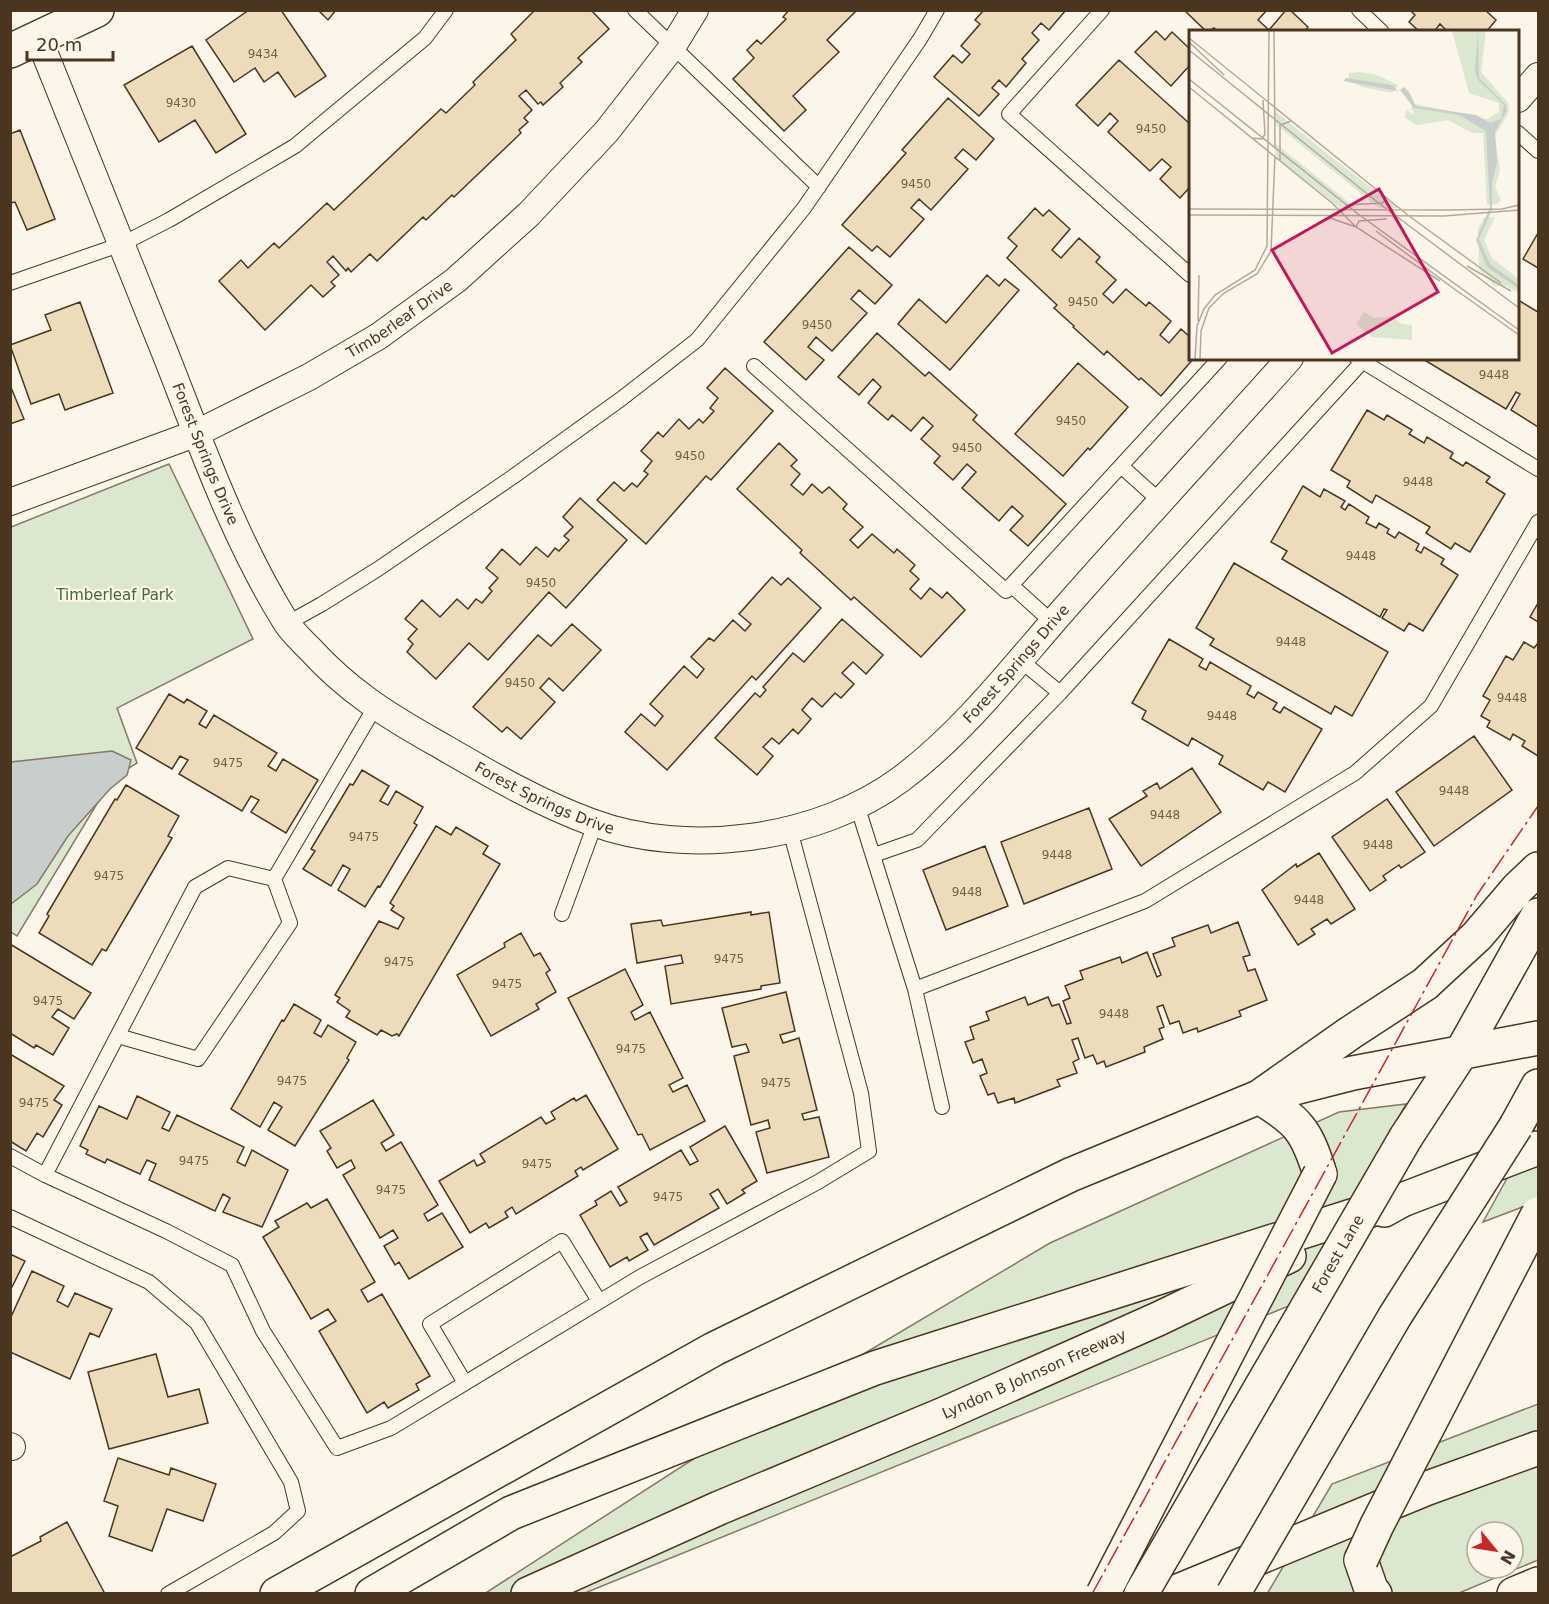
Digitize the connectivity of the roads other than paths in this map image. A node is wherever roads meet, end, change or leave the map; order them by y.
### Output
1 (97, 10) edge
2 (446, 10) edge
3 (634, 10) edge
4 (695, 10) edge
5 (937, 10) edge
6 (1102, 10) edge
7 (1359, 10) edge
8 (1380, 30) edge
9 (25, 45) edge
10 (673, 46) junction
11 (1539, 76) edge
12 (1519, 98) edge
13 (1519, 134) edge
14 (1539, 151) edge
15 (819, 187) junction
16 (122, 244) junction
17 (1189, 273) edge
18 (10, 283) edge
19 (1218, 360) edge
20 (1287, 360) edge
21 (1360, 360) edge
22 (754, 366) dead end
23 (197, 433) junction
24 (1121, 466) junction
25 (1539, 469) edge
26 (1160, 501) junction
27 (10, 502) edge
28 (1539, 522) edge
29 (1011, 585) junction
30 (1052, 622) junction
31 (286, 624) junction
32 (1020, 660) junction
33 (1060, 693) junction
34 (375, 707) junction
35 (857, 805) junction
36 (595, 824) junction
37 (790, 830) junction
38 (874, 855) junction
39 (1539, 869) edge
40 (274, 879) junction
41 (562, 914) dead end
42 (1539, 915) edge
43 (915, 989) junction
44 (118, 1036) junction
45 (1539, 1038) edge
46 (1461, 1053) junction
47 (1539, 1086) edge
48 (1259, 1097) junction
49 (942, 1107) dead end
50 (1528, 1137) edge
51 (10, 1156) edge
52 (45, 1175) junction
53 (1402, 1200) junction
54 (1539, 1214) edge
55 (10, 1217) edge
56 (599, 1301) junction
57 (465, 1383) junction
58 (1539, 1448) edge
59 (1539, 1584) edge
60 (168, 1593) edge
61 (277, 1593) edge
62 (372, 1593) edge
63 (528, 1593) edge
64 (1103, 1593) edge
65 (1141, 1593) edge
66 (1171, 1593) edge
67 (1233, 1593) edge
68 (1375, 1593) edge
69 (1514, 1593) edge

1 - 9 main road
2 - 16 lane
3 - 10 lane
4 - 10 street, Timberleaf Drive
5 - 15 lane
6 - 17 lane
7 - 8 lane
9 - 16 street, Forest Springs Drive
10 - 15 lane
10 - 23 street, Timberleaf Drive
11 - 12 street
13 - 14 lane
15 - 31 lane
16 - 18 lane
16 - 23 street, Forest Springs Drive
19 - 24 lane
20 - 26 street, Forest Springs Drive
21 - 25 lane
21 - 33 lane
22 - 29 lane
23 - 27 street, Timberleaf Drive
23 - 31 street, Forest Springs Drive
24 - 26 lane
24 - 29 lane
26 - 30 street, Forest Springs Drive
28 - 43 lane
29 - 30 lane
30 - 32 street, Forest Springs Drive
31 - 34 street, Forest Springs Drive
32 - 33 lane
32 - 35 street, Forest Springs Drive
33 - 38 lane
34 - 36 street, Forest Springs Drive
34 - 40 lane
35 - 37 street, Forest Springs Drive
35 - 38 lane
36 - 37 street, Forest Springs Drive
36 - 41 lane
37 - 56 lane
38 - 43 lane
39 - 48 main road
40 - 44 lane
40 - 44 lane
42 - 46 main road, Forest Lane
43 - 49 lane
44 - 52 lane
45 - 46 main road
46 - 48 main road
46 - 65 main road, Forest Lane, bridge
47 - 50 main road
48 - 61 main road
48 - 64 main road, bridge
50 - 53 main road, Lyndon B Johnson Freeway
50 - 67 main road, bridge
51 - 52 lane
52 - 57 lane
53 - 62 main road
53 - 63 main road, Lyndon B Johnson Freeway
54 - 68 main road, bridge
55 - 60 lane
56 - 57 lane
56 - 57 lane
58 - 66 main road
59 - 69 main road

